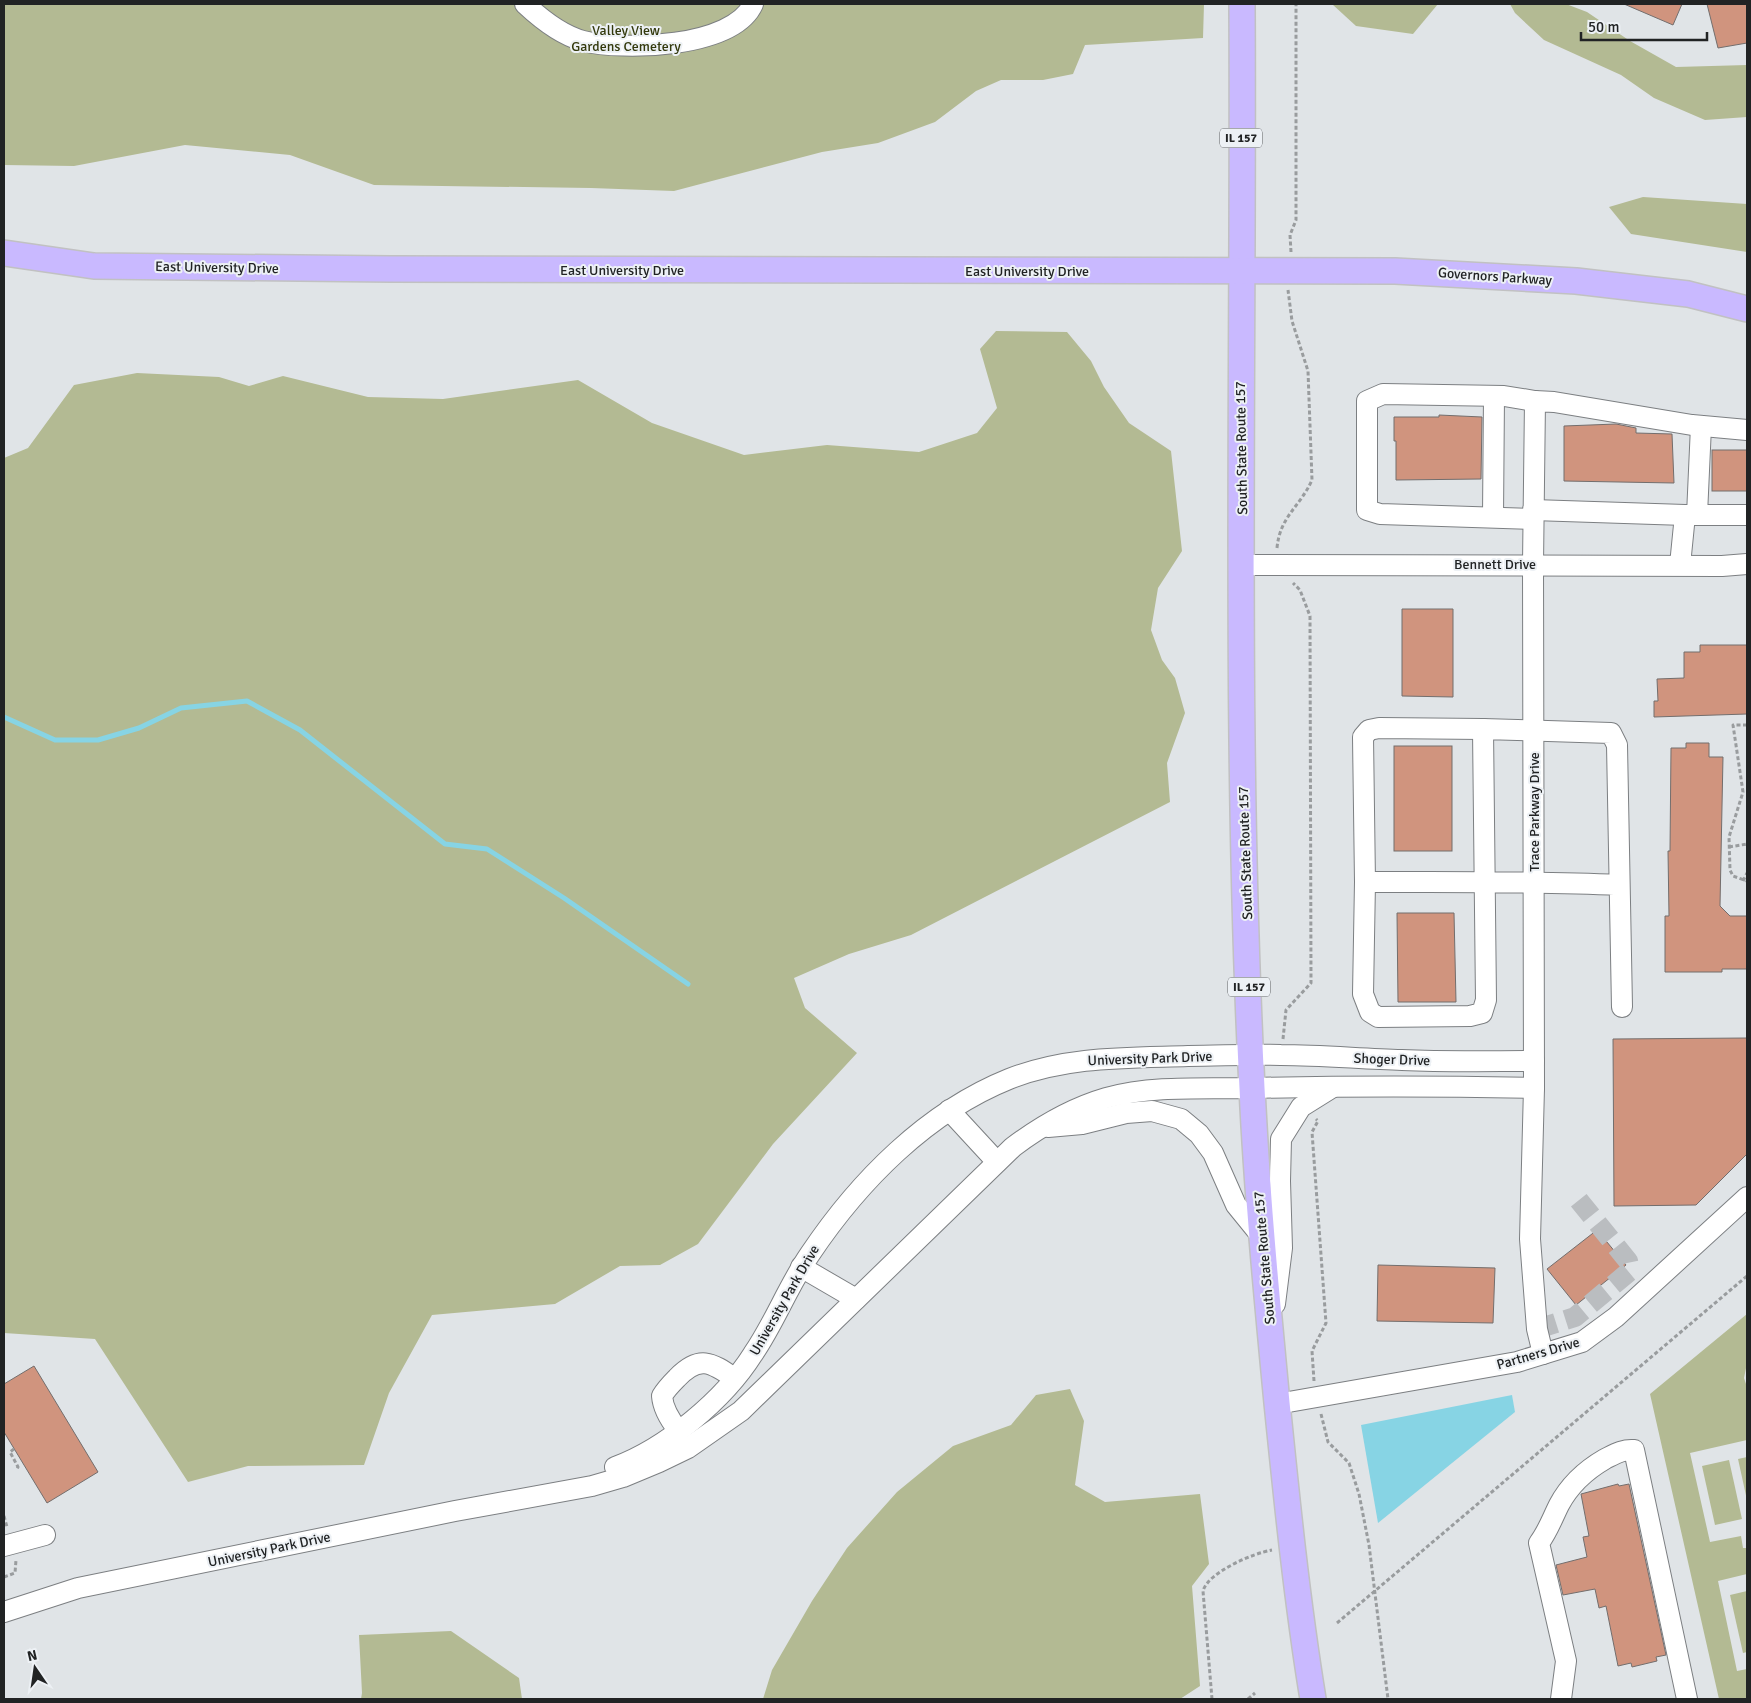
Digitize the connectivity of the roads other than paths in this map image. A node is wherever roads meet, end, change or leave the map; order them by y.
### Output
1 (526, 4) edge
2 (753, 4) edge
3 (1242, 4) edge
4 (4, 253) edge
5 (1240, 272) junction
6 (1747, 309) edge
7 (1494, 396) junction
8 (1535, 401) junction
9 (1701, 426) junction
10 (1747, 430) edge
11 (1533, 514) junction
12 (1691, 515) junction
13 (1747, 515) edge
14 (1492, 518) junction
15 (1533, 564) junction
16 (1747, 564) edge
17 (1242, 565) junction
18 (1680, 566) junction
19 (1483, 729) junction
20 (1533, 730) junction
21 (1365, 882) junction
22 (1486, 882) junction
23 (1534, 882) junction
24 (1619, 884) junction
25 (1622, 1007) dead end
26 (1251, 1055) junction
27 (1534, 1061) junction
28 (1334, 1086) junction
29 (1252, 1088) junction
30 (1534, 1088) junction
31 (949, 1110) junction
32 (1038, 1128) junction
33 (997, 1162) junction
34 (1747, 1197) edge
35 (1262, 1238) junction
36 (801, 1267) junction
37 (856, 1299) junction
38 (1271, 1336) junction
39 (1544, 1354) junction
40 (734, 1378) junction
41 (1277, 1404) junction
42 (678, 1430) junction
43 (537, 1496) junction
44 (45, 1535) dead end
45 (8, 1543) edge
46 (4, 1612) edge
47 (1313, 1699) edge
48 (1561, 1699) edge
49 (1687, 1699) edge

1 - 2 street
3 - 5 main road, South State Route 157 / IL 157
4 - 5 main road, East University Drive
5 - 6 main road, Governors Parkway
5 - 17 main road, South State Route 157 / IL 157
7 - 8 street
7 - 14 street
7 - 14 street
8 - 9 street
8 - 11 street, Trace Parkway Drive
9 - 10 street
9 - 12 street
11 - 12 street
11 - 14 street
11 - 15 street, Trace Parkway Drive
12 - 13 street
12 - 18 street
15 - 17 street, Bennett Drive
15 - 18 street, Bennett Drive
15 - 20 street, Trace Parkway Drive
16 - 18 street, Bennett Drive
17 - 26 main road, South State Route 157 / IL 157
19 - 20 street
19 - 21 street
19 - 22 street
20 - 23 street, Trace Parkway Drive
20 - 24 street
21 - 22 street
21 - 22 street
22 - 23 street
23 - 24 street
23 - 27 street, Trace Parkway Drive
24 - 25 street
26 - 27 street, Shoger Drive
26 - 29 main road, South State Route 157 / IL 157
26 - 31 street, University Park Drive
27 - 30 street, Trace Parkway Drive
28 - 29 street, Shoger Drive
28 - 30 street, Shoger Drive
28 - 38 street
29 - 32 street, University Park Drive
29 - 35 main road, South State Route 157 / IL 157
30 - 39 street, Trace Parkway Drive
31 - 33 street
31 - 36 street, University Park Drive
32 - 33 street, University Park Drive
32 - 35 street
33 - 37 street, University Park Drive
34 - 39 street, Partners Drive
35 - 38 main road, South State Route 157 / IL 157
36 - 37 street
36 - 40 street, University Park Drive
37 - 43 street, University Park Drive
38 - 41 main road, South State Route 157 / IL 157
39 - 41 street, Partners Drive
40 - 42 street, University Park Drive
40 - 42 street
41 - 47 main road, South State Route 157 / IL 157
42 - 43 street, University Park Drive
43 - 46 street, University Park Drive
44 - 45 street
48 - 49 street

